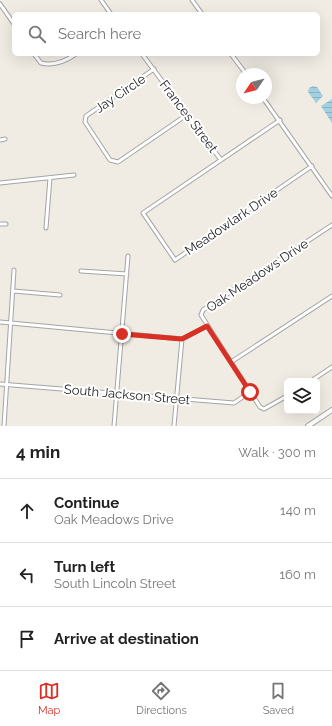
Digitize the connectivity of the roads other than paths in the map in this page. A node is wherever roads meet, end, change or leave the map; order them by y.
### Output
1 (101, 0) edge
2 (192, 0) edge
3 (0, 4) edge
4 (110, 12) edge
5 (201, 12) edge
6 (12, 21) edge
7 (36, 56) edge
8 (73, 56) edge
9 (144, 56) edge
10 (232, 56) edge
11 (242, 68) edge
12 (154, 69) junction
13 (268, 104) edge
14 (188, 114) junction
15 (280, 120) junction
16 (5, 139) dead end
17 (0, 140) edge
18 (221, 160) junction
19 (312, 166) junction
20 (74, 175) dead end
21 (50, 178) junction
22 (0, 183) edge
23 (332, 196) edge
24 (0, 224) edge
25 (6, 224) dead end
26 (332, 225) edge
27 (46, 228) dead end
28 (128, 256) dead end
29 (14, 270) dead end
30 (81, 271) dead end
31 (127, 274) junction
32 (13, 291) junction
33 (60, 295) dead end
34 (332, 296) edge
35 (0, 322) edge
36 (11, 323) junction
37 (207, 326) junction
38 (122, 334) junction
39 (182, 339) junction
40 (232, 362) junction
41 (332, 367) edge
42 (315, 378) edge
43 (0, 384) edge
44 (7, 384) junction
45 (117, 392) junction
46 (250, 392) junction
47 (176, 398) junction
48 (284, 398) edge
49 (332, 410) edge
50 (4, 426) edge
51 (114, 426) edge
52 (174, 426) edge
53 (308, 426) edge

1 - 4 street
2 - 5 street
3 - 6 street
7 - 8 street
9 - 12 street, Frances Street
10 - 11 street
12 - 14 street, Frances Street
12 - 14 street, Jay Circle
13 - 15 street
14 - 18 street, Frances Street
15 - 18 street, Meadowlark Drive
15 - 19 street
16 - 17 street
18 - 19 street, Meadowlark Drive
19 - 23 street
20 - 21 street
21 - 22 street
21 - 27 street
24 - 25 street
26 - 37 street, Oak Meadows Drive
28 - 31 street
29 - 32 street
30 - 31 street
31 - 38 street
32 - 33 street
32 - 36 street
34 - 40 street
35 - 36 street
36 - 38 street
36 - 44 street
37 - 39 street
37 - 40 street, Oak Meadows Drive
38 - 39 street
38 - 45 street
39 - 47 street
40 - 46 street, Oak Meadows Drive
41 - 42 street
43 - 44 street, South Jackson Street
44 - 45 street, South Jackson Street
44 - 50 street
45 - 47 street, South Jackson Street
45 - 51 street
46 - 47 street, South Jackson Street
46 - 48 street, Oak Meadows Drive
47 - 52 street
49 - 53 street

